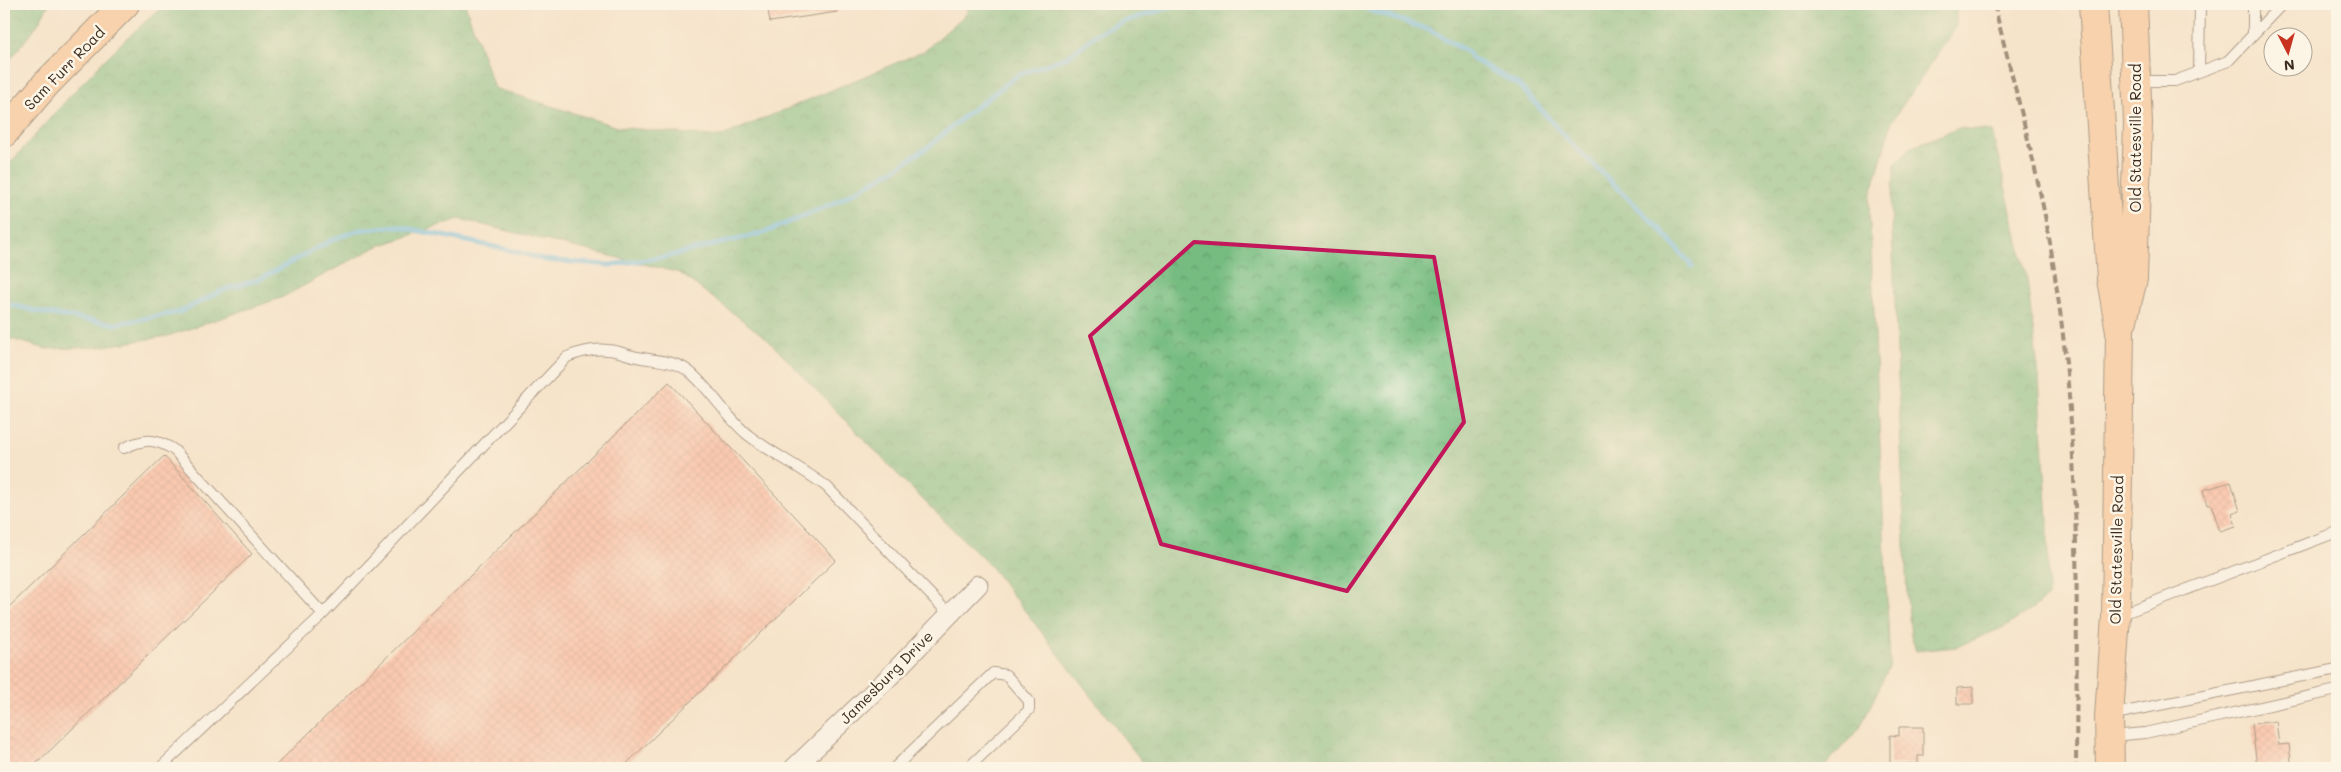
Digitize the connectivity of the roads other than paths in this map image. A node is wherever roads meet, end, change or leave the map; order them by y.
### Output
1 (125, 4) edge
2 (2093, 4) edge
3 (2133, 4) edge
4 (2200, 4) edge
5 (2253, 4) edge
6 (2282, 4) edge
7 (2253, 34) junction
8 (2199, 72) junction
9 (2137, 81) junction
10 (4, 133) edge
11 (2120, 331) junction
12 (124, 448) dead end
13 (2337, 532) edge
14 (978, 585) dead end
15 (323, 614) junction
16 (950, 614) junction
17 (2116, 616) junction
18 (2337, 669) edge
19 (2337, 690) edge
20 (2109, 726) junction
21 (160, 768) edge
22 (794, 768) edge
23 (894, 768) edge
24 (968, 768) edge
25 (2110, 768) edge

1 - 10 main road, Sam Furr Road
2 - 11 main road, Old Statesville Road
3 - 9 main road, Old Statesville Road
4 - 8 lane
5 - 7 lane
6 - 7 lane
7 - 8 lane
8 - 9 lane
9 - 11 main road, Old Statesville Road
11 - 17 main road, Old Statesville Road
12 - 15 lane
13 - 17 lane
14 - 16 street, Jamesburg Drive
15 - 16 lane
15 - 21 lane
16 - 22 street, Jamesburg Drive
17 - 20 main road, Old Statesville Road
18 - 20 lane
19 - 20 lane
20 - 25 main road, Old Statesville Road
23 - 24 lane

